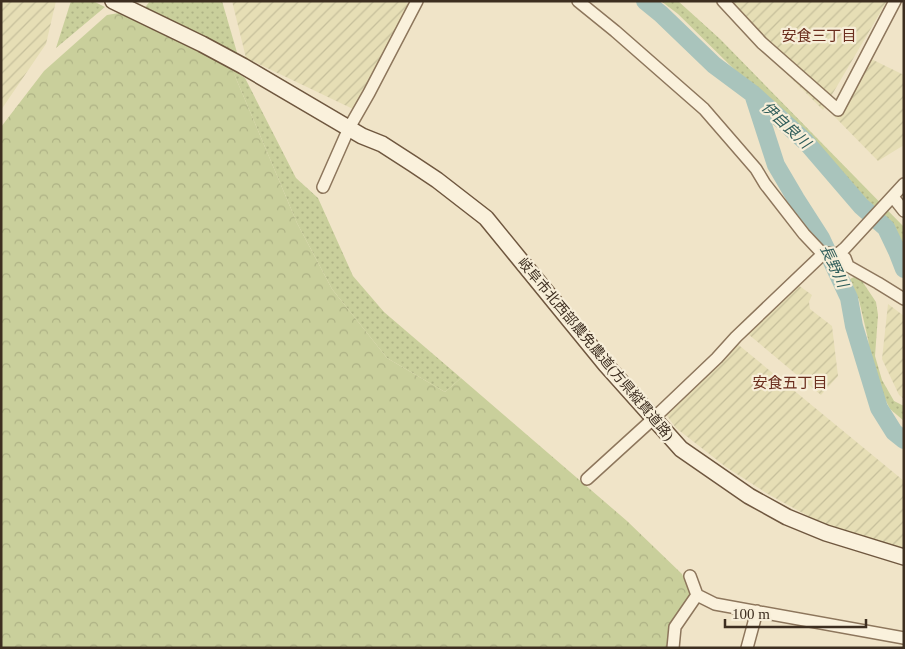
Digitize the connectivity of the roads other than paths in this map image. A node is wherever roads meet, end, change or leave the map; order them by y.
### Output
1 (113, 1) edge
2 (417, 1) edge
3 (578, 1) edge
4 (723, 1) edge
5 (894, 1) edge
6 (349, 128) junction
7 (904, 184) edge
8 (323, 187) dead end
9 (891, 198) junction
10 (904, 211) edge
11 (841, 251) junction
12 (824, 253) junction
13 (904, 299) edge
14 (654, 418) junction
15 (588, 479) dead end
16 (904, 557) edge
17 (690, 576) dead end
18 (697, 595) junction
19 (757, 611) junction
20 (904, 638) edge
21 (891, 642) edge
22 (673, 648) edge
23 (747, 648) edge

1 - 6 street
2 - 6 street
3 - 12 street
4 - 5 street
6 - 8 street
6 - 14 street, 岐阜市北西部農免農道(方県縦貫道路)
7 - 9 street
9 - 10 street
9 - 11 street
11 - 12 street
11 - 13 street
12 - 14 street
14 - 15 street
14 - 16 street, 岐阜市北西部農免農道(方県縦貫道路)
17 - 18 street
18 - 19 street
18 - 22 street
19 - 21 street
19 - 23 street
20 - 21 street

